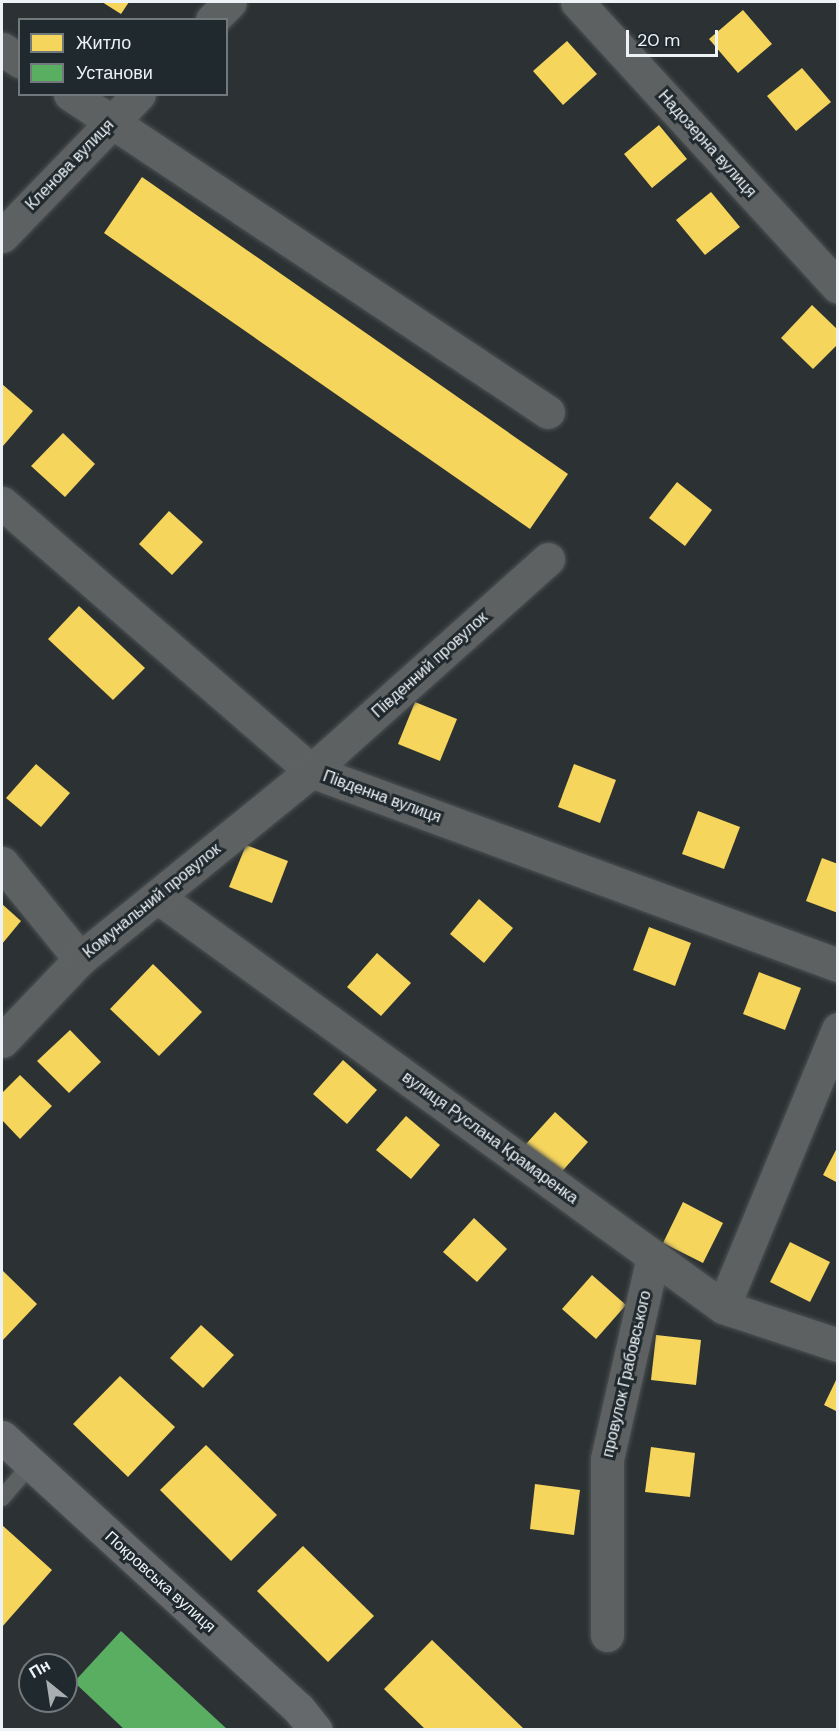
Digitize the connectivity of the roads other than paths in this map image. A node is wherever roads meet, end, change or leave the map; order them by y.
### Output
1 (230, 2) edge
2 (577, 2) edge
3 (214, 18) edge
4 (2, 49) edge
5 (18, 60) edge
6 (73, 96) edge
7 (137, 96) edge
8 (112, 123) junction
9 (2, 236) edge
10 (837, 287) edge
11 (548, 412) dead end
12 (2, 503) edge
13 (548, 559) dead end
14 (311, 771) junction
15 (2, 863) edge
16 (159, 898) junction
17 (80, 959) junction
18 (837, 965) edge
19 (837, 1029) edge
20 (2, 1041) edge
21 (654, 1257) junction
22 (723, 1307) junction
23 (837, 1345) edge
24 (2, 1437) edge
25 (31, 1464) junction
26 (2, 1498) edge
27 (607, 1635) dead end
28 (316, 1730) edge

1 - 3 street
2 - 10 street, Надозерна вулиця
4 - 5 street
6 - 8 street
7 - 8 street, Кленова вулиця
8 - 9 street, Кленова вулиця
8 - 11 street
12 - 14 street, Південна вулиця
13 - 14 street, Південний провулок
14 - 16 street, Комунальний провулок
14 - 18 street, Південна вулиця
15 - 17 street
16 - 17 street, Комунальний провулок
16 - 21 street, вулиця Руслана Крамаренка
17 - 20 street, Комунальний провулок
19 - 22 street
21 - 22 street, вулиця Руслана Крамаренка
21 - 27 street, провулок Грабовського
22 - 23 street, вулиця Руслана Крамаренка
24 - 25 main road, Покровська вулиця
25 - 26 lane
25 - 28 main road, Покровська вулиця

